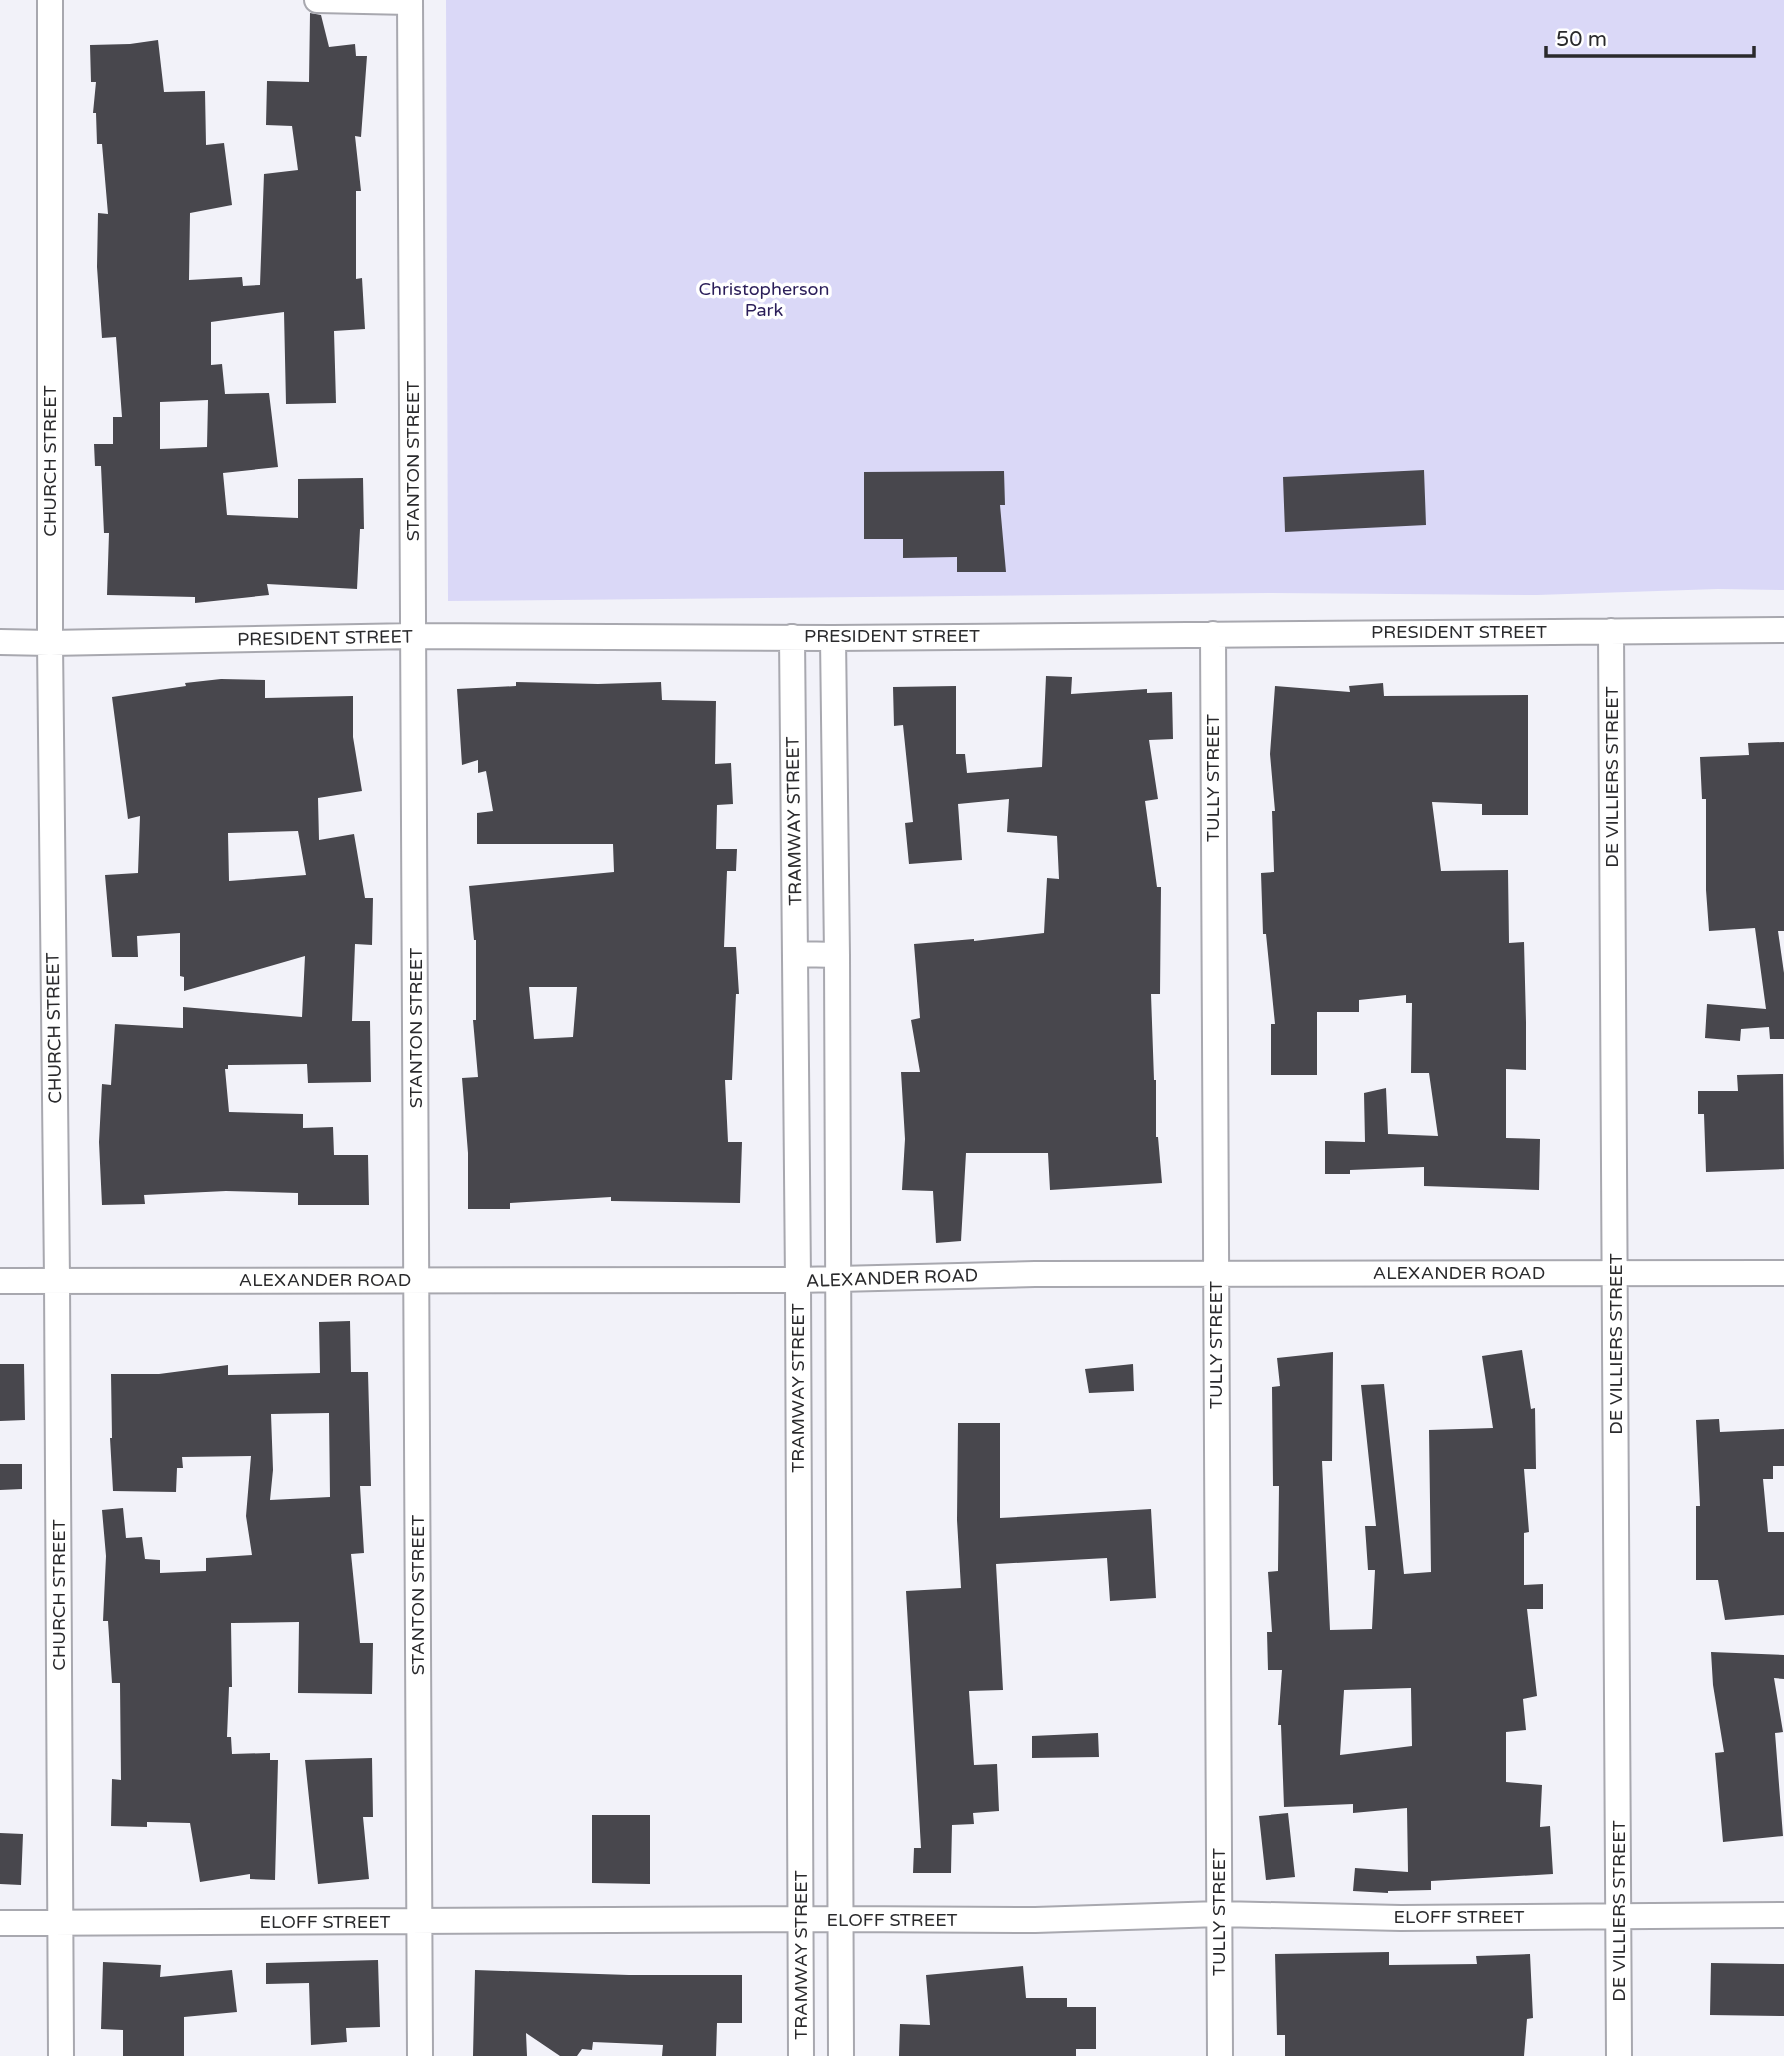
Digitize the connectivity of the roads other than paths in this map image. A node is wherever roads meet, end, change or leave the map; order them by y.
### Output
1 (50, 0) edge
2 (317, 0) edge
3 (410, 1) edge
4 (1784, 630) edge
5 (1611, 631) junction
6 (1213, 634) junction
7 (414, 636) junction
8 (792, 637) junction
9 (833, 638) junction
10 (0, 642) edge
11 (50, 643) junction
12 (796, 954) junction
13 (837, 955) junction
14 (1615, 1272) junction
15 (1784, 1273) edge
16 (1216, 1274) junction
17 (416, 1279) junction
18 (838, 1279) junction
19 (57, 1280) junction
20 (798, 1280) junction
21 (0, 1281) edge
22 (1219, 1914) junction
23 (1784, 1915) edge
24 (1618, 1917) junction
25 (840, 1919) junction
26 (800, 1920) junction
27 (60, 1922) junction
28 (419, 1922) junction
29 (0, 1923) edge
30 (61, 2056) edge
31 (420, 2056) edge
32 (801, 2056) edge
33 (841, 2056) edge
34 (1220, 2056) edge
35 (1619, 2056) edge

1 - 11 street, CHURCH STREET
2 - 3 street
3 - 7 street, STANTON STREET
4 - 5 street, PRESIDENT STREET
5 - 6 street, PRESIDENT STREET
5 - 14 street, DE VILLIERS STREET
6 - 9 street, PRESIDENT STREET
6 - 16 street, TULLY STREET
7 - 8 street, PRESIDENT STREET
7 - 11 street, PRESIDENT STREET
7 - 17 street, STANTON STREET
8 - 9 street, PRESIDENT STREET
8 - 12 street, TRAMWAY STREET
9 - 13 street
10 - 11 street, PRESIDENT STREET
11 - 19 street, CHURCH STREET
12 - 13 street
12 - 20 street, TRAMWAY STREET
13 - 18 street
14 - 15 street, ALEXANDER ROAD
14 - 16 street, ALEXANDER ROAD
14 - 24 street, DE VILLIERS STREET
16 - 18 street, ALEXANDER ROAD
16 - 22 street, TULLY STREET
17 - 19 street, ALEXANDER ROAD
17 - 20 street, ALEXANDER ROAD
17 - 28 street, STANTON STREET
18 - 20 street, ALEXANDER ROAD
18 - 25 street
19 - 21 street, ALEXANDER ROAD
19 - 27 street, CHURCH STREET
20 - 26 street, TRAMWAY STREET
22 - 24 street, ELOFF STREET
22 - 25 street, ELOFF STREET
22 - 34 street, TULLY STREET
23 - 24 street, ELOFF STREET
24 - 35 street, DE VILLIERS STREET
25 - 26 street, ELOFF STREET
25 - 33 street
26 - 28 street, ELOFF STREET
26 - 32 street, TRAMWAY STREET
27 - 28 street, ELOFF STREET
27 - 29 street, ELOFF STREET
27 - 30 street, CHURCH STREET
28 - 31 street, STANTON STREET

